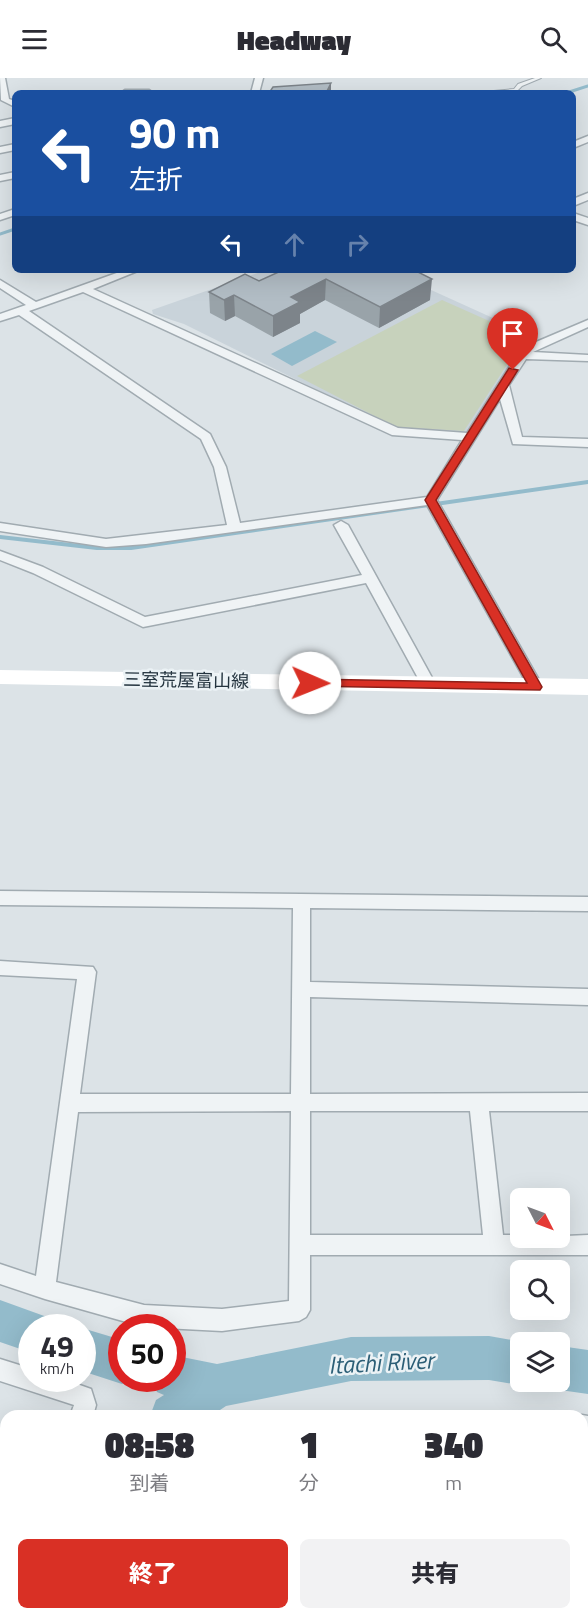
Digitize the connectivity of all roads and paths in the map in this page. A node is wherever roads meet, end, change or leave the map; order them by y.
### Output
1 (1, 78) edge
2 (539, 78) edge
3 (515, 90) edge
4 (12, 103) edge
5 (126, 273) edge
6 (0, 283) edge
7 (81, 288) junction
8 (35, 306) junction
9 (21, 311) junction
10 (0, 318) edge
11 (588, 322) edge
12 (522, 355) junction
13 (587, 362) edge
14 (503, 385) junction
15 (470, 438) junction
16 (588, 443) edge
17 (431, 500) junction
18 (340, 525) dead end
19 (0, 527) edge
20 (234, 527) junction
21 (0, 555) edge
22 (370, 578) junction
23 (0, 677) edge
24 (429, 685) junction
25 (536, 687) junction
26 (588, 687) edge
27 (0, 898) edge
28 (302, 901) junction
29 (588, 904) edge
30 (0, 968) edge
31 (301, 989) junction
32 (588, 997) edge
33 (300, 1102) junction
34 (479, 1102) junction
35 (588, 1102) edge
36 (71, 1103) junction
37 (299, 1245) junction
38 (494, 1245) junction
39 (588, 1245) edge
40 (0, 1274) edge
41 (45, 1289) junction
42 (0, 1370) edge
43 (85, 1410) edge

1 - 4 street
2 - 3 lane
5 - 7 street
6 - 8 street
7 - 8 street
7 - 15 street
8 - 9 street
9 - 10 street
9 - 20 street
11 - 12 street
12 - 13 street
12 - 14 street
14 - 15 street
14 - 16 street
15 - 17 street
17 - 20 street
17 - 25 street
18 - 22 street
19 - 20 street
21 - 22 street
22 - 24 street
23 - 24 main road, 三室荒屋富山線
24 - 25 main road, 三室荒屋富山線
25 - 26 main road, 三室荒屋富山線
27 - 28 street
28 - 29 street
28 - 31 street
30 - 36 street
31 - 32 street
31 - 33 street
33 - 34 street
33 - 36 street
33 - 37 street
34 - 35 street
34 - 38 street
36 - 41 street
37 - 38 street
37 - 41 street
38 - 39 street
40 - 41 street
42 - 43 street

